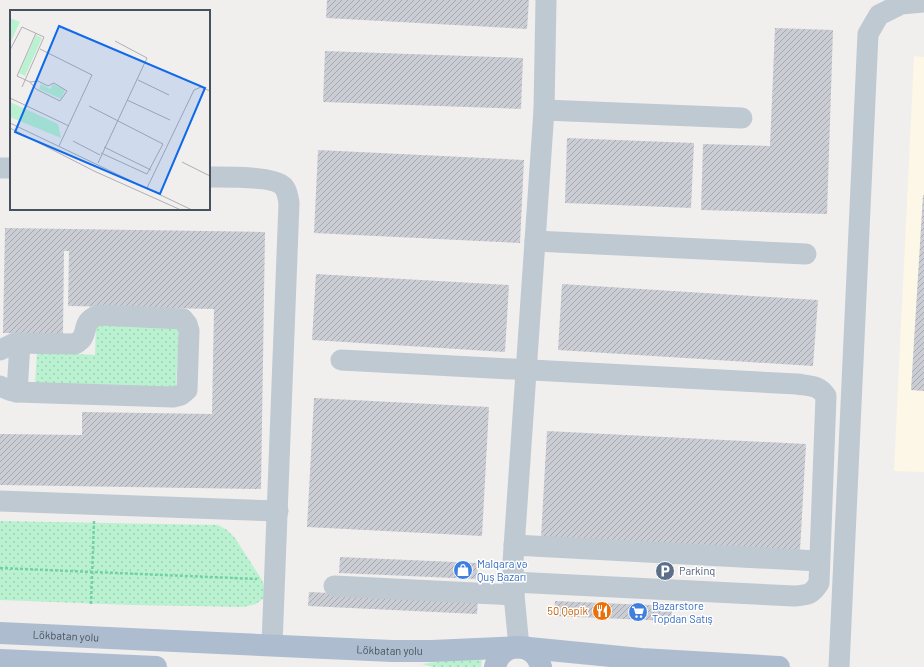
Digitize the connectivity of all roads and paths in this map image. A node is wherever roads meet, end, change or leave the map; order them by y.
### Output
1 (546, 0) edge
2 (924, 2) edge
3 (544, 110) junction
4 (742, 118) dead end
5 (210, 176) edge
6 (535, 241) junction
7 (806, 254) dead end
8 (20, 343) junction
9 (0, 350) edge
10 (341, 360) dead end
11 (526, 371) junction
12 (8, 389) edge
13 (0, 501) edge
14 (95, 505) junction
15 (278, 511) junction
16 (514, 545) junction
17 (819, 561) junction
18 (0, 568) edge
19 (91, 572) junction
20 (274, 580) junction
21 (334, 586) dead end
22 (514, 588) junction
23 (91, 604) dead end
24 (0, 634) edge
25 (272, 645) junction
26 (519, 647) junction
27 (0, 660) edge
28 (156, 667) edge
29 (495, 667) edge
30 (541, 667) edge
31 (779, 667) edge
32 (839, 667) edge

1 - 3 street
2 - 32 street
3 - 4 street
3 - 6 street
5 - 15 street
6 - 7 street
6 - 11 street
8 - 9 street
8 - 12 street
8 - 12 street
10 - 11 street
11 - 16 street
11 - 17 street
13 - 14 street
14 - 15 street
14 - 19 path
15 - 20 street
16 - 17 street
16 - 22 street
17 - 22 street
18 - 19 path
19 - 20 path
19 - 23 path
20 - 25 street
21 - 22 street
22 - 26 street
24 - 25 main road, Lökbatan yolu
25 - 26 main road, Lökbatan yolu
26 - 29 main road
26 - 30 main road
26 - 31 main road, Lökbatan yolu
27 - 28 main road

